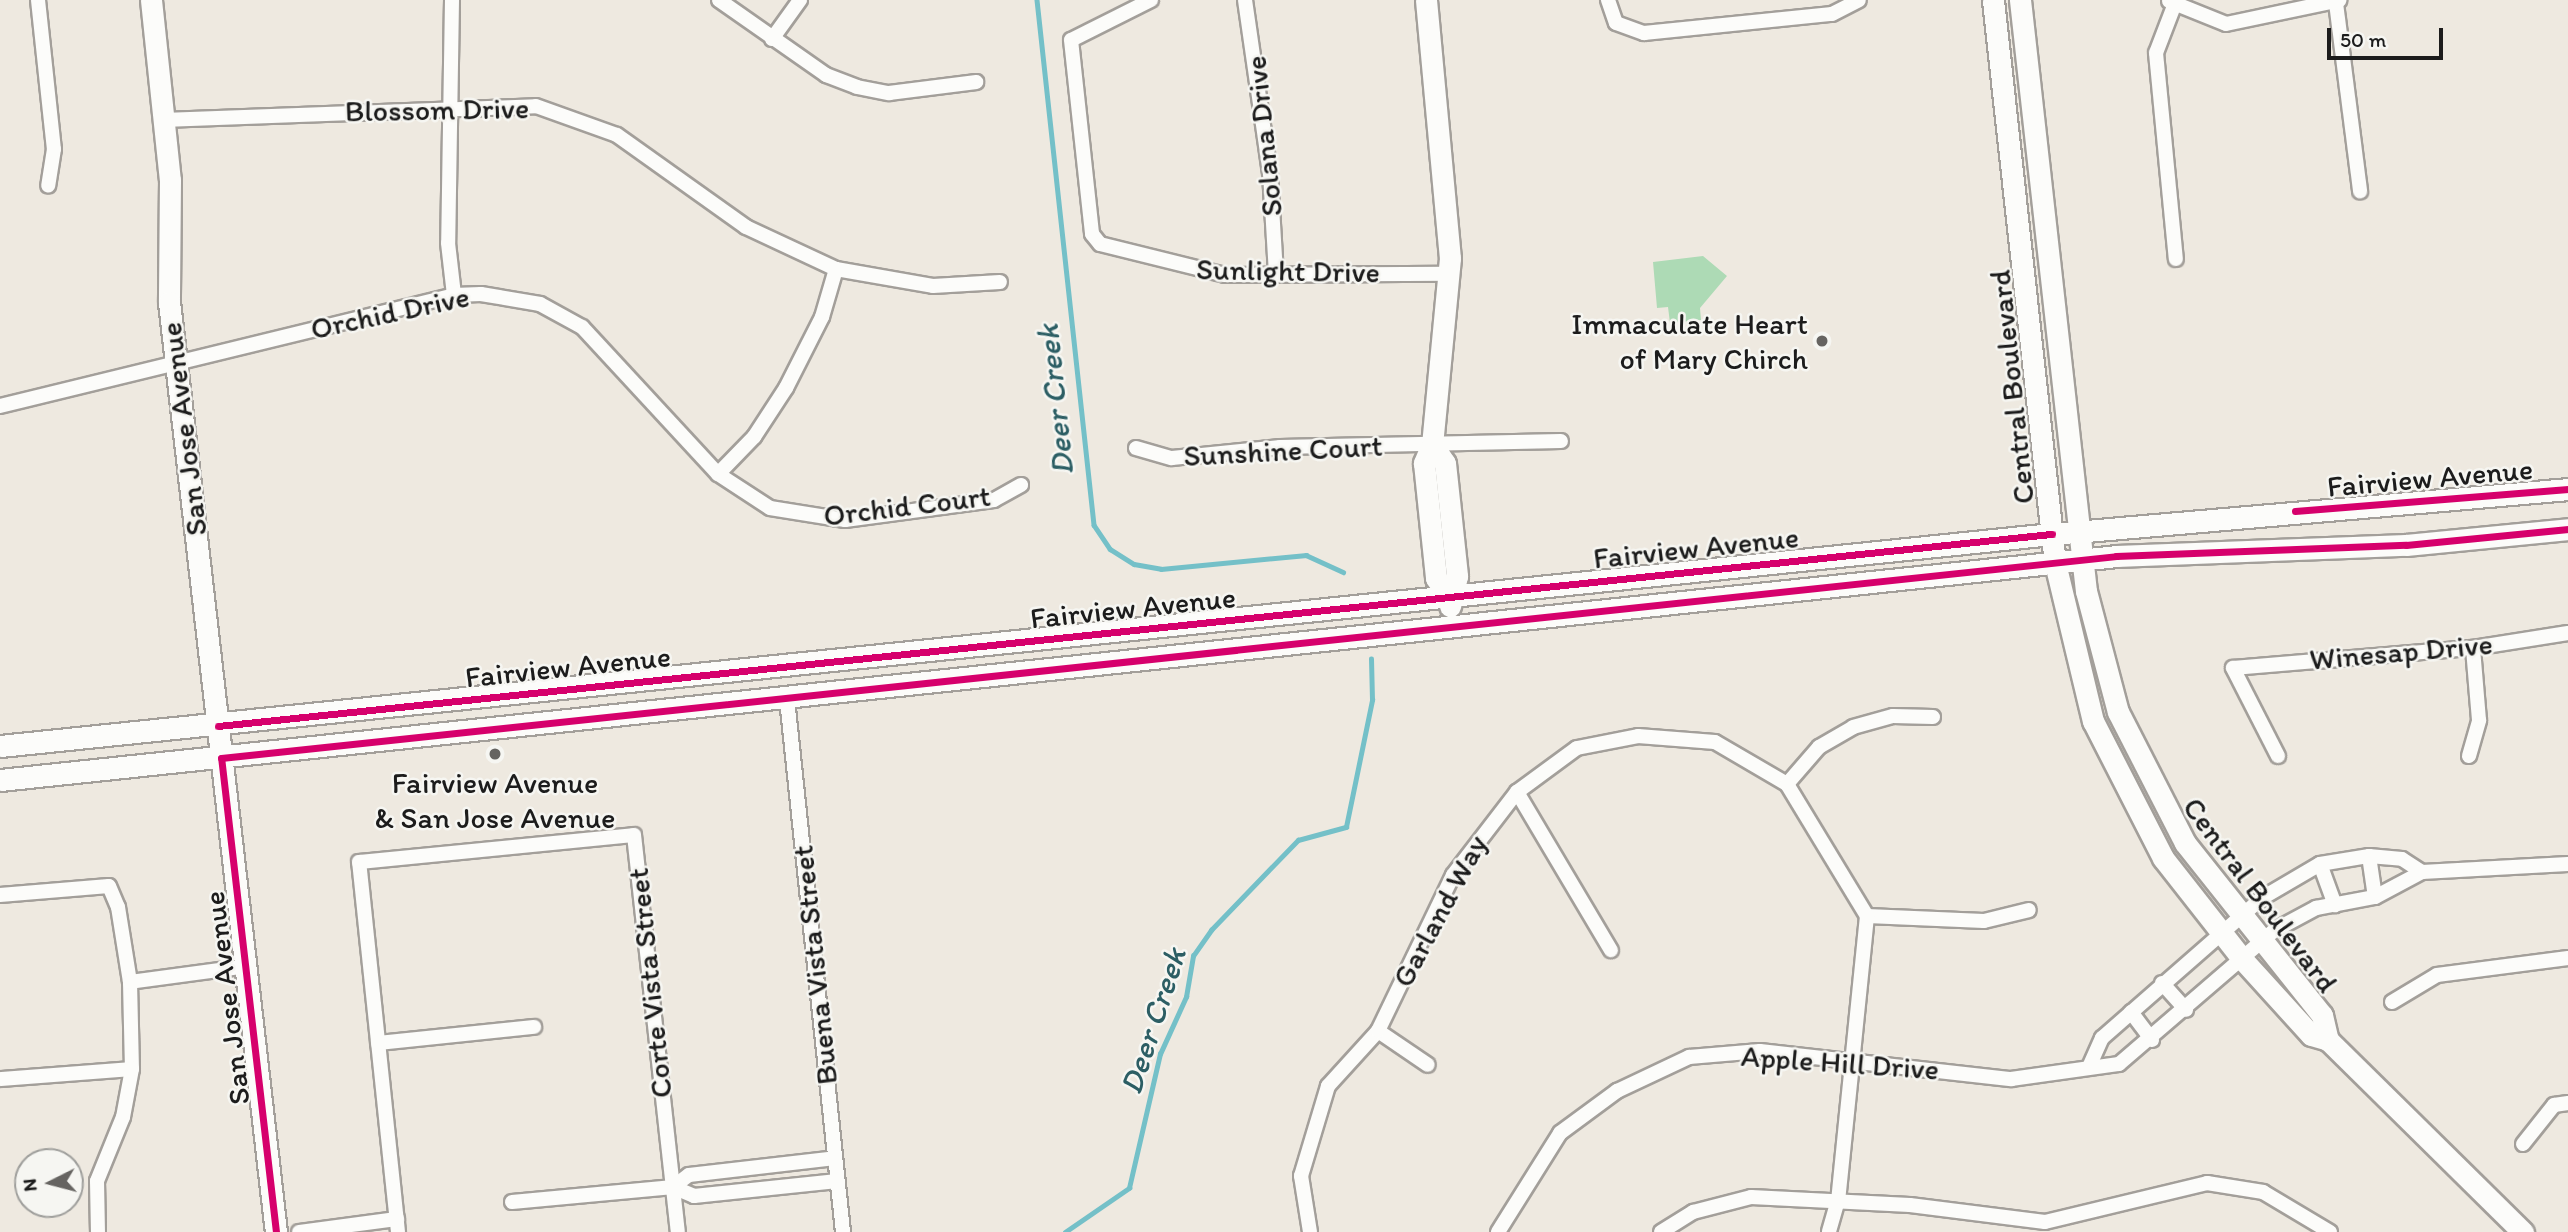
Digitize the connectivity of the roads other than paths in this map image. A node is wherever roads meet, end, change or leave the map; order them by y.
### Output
1 (38, 0) edge
2 (151, 0) edge
3 (452, 0) edge
4 (719, 0) edge
5 (800, 0) edge
6 (1151, 0) edge
7 (1245, 0) edge
8 (1426, 0) edge
9 (1608, 0) edge
10 (1859, 0) edge
11 (1993, 0) edge
12 (2020, 0) edge
13 (2338, 2) edge
14 (2171, 3) edge
15 (772, 39) junction
16 (976, 82) dead end
17 (450, 107) junction
18 (163, 120) junction
19 (48, 186) dead end
20 (2360, 191) dead end
21 (2176, 259) dead end
22 (836, 269) junction
23 (1276, 274) junction
24 (1450, 274) junction
25 (1000, 282) dead end
26 (454, 295) junction
27 (176, 363) junction
28 (0, 406) edge
29 (1561, 441) dead end
30 (1432, 444) junction
31 (1136, 448) dead end
32 (718, 474) junction
33 (1021, 485) dead end
34 (2568, 489) edge
35 (2568, 529) edge
36 (2081, 531) junction
37 (2052, 534) junction
38 (2084, 560) junction
39 (2055, 563) junction
40 (1449, 597) junction
41 (1452, 625) junction
42 (2568, 633) edge
43 (2473, 648) junction
44 (787, 699) junction
45 (1933, 717) dead end
46 (218, 726) junction
47 (0, 746) edge
48 (2278, 756) dead end
49 (2469, 756) dead end
50 (221, 758) junction
51 (0, 780) edge
52 (1787, 784) junction
53 (1517, 792) junction
54 (2369, 856) junction
55 (2320, 864) junction
56 (2568, 864) edge
57 (2422, 872) junction
58 (0, 895) edge
59 (2375, 897) junction
60 (2335, 905) junction
61 (2029, 910) dead end
62 (2240, 915) junction
63 (1867, 916) junction
64 (2220, 932) junction
65 (2263, 943) junction
66 (1611, 950) dead end
67 (2568, 958) edge
68 (2243, 960) junction
69 (248, 966) junction
70 (130, 982) junction
71 (2162, 983) junction
72 (2392, 1002) dead end
73 (2186, 1010) junction
74 (2131, 1012) junction
75 (534, 1027) dead end
76 (1378, 1031) junction
77 (2152, 1040) junction
78 (2328, 1040) junction
79 (377, 1044) junction
80 (1854, 1059) junction
81 (1428, 1065) dead end
82 (2089, 1067) junction
83 (132, 1069) junction
84 (0, 1079) edge
85 (2568, 1103) edge
86 (2523, 1144) dead end
87 (835, 1158) junction
88 (837, 1181) junction
89 (673, 1187) junction
90 (1838, 1200) junction
91 (512, 1202) dead end
92 (397, 1225) edge
93 (2045, 1227) edge
94 (98, 1232) edge
95 (276, 1232) edge
96 (299, 1232) edge
97 (678, 1232) edge
98 (843, 1232) edge
99 (1310, 1232) edge
100 (1498, 1232) edge
101 (1661, 1232) edge
102 (1829, 1232) edge
103 (2330, 1232) edge
104 (2523, 1232) edge

1 - 19 street
2 - 18 main road, San Jose Avenue
3 - 17 street
4 - 15 street
5 - 15 street
6 - 23 street, Sunlight Drive
7 - 23 street, Solana Drive
8 - 24 main road
9 - 10 street
11 - 37 main road, Central Boulevard
12 - 36 main road, Central Boulevard
13 - 14 street
13 - 20 street
14 - 21 street
15 - 16 street
17 - 18 street, Blossom Drive
17 - 22 street, Blossom Drive
17 - 26 street
18 - 27 main road, San Jose Avenue
22 - 25 street, Blossom Drive
22 - 32 street
23 - 24 street, Sunlight Drive
24 - 30 main road
26 - 27 street, Orchid Drive
26 - 32 street, Orchid Drive
27 - 28 street, Orchid Drive
27 - 46 main road, San Jose Avenue
29 - 30 street, Sunshine Court
30 - 31 street, Sunshine Court
30 - 40 main road
32 - 33 street, Orchid Court
34 - 36 main road, Fairview Avenue
35 - 38 main road, Fairview Avenue
36 - 37 main road, Fairview Avenue
36 - 38 main road, Central Boulevard
37 - 39 main road, Central Boulevard
37 - 40 main road, Fairview Avenue
38 - 39 main road, Fairview Avenue
38 - 62 main road, Central Boulevard
39 - 41 main road, Fairview Avenue
39 - 64 main road, Central Boulevard
40 - 41 main road
40 - 46 main road, Fairview Avenue
41 - 44 main road, Fairview Avenue
42 - 43 street, Winesap Drive
43 - 48 street, Winesap Drive
43 - 49 street
44 - 50 main road, Fairview Avenue
44 - 87 street, Buena Vista Street
45 - 52 street
46 - 47 main road, Fairview Avenue
46 - 50 main road, San Jose Avenue
50 - 51 main road, Fairview Avenue
50 - 69 main road, San Jose Avenue
52 - 53 street, Garland Way
52 - 63 street, Garland Way
53 - 66 street
53 - 76 street, Garland Way
54 - 55 street, Apple Hill Drive
54 - 57 street, Apple Hill Drive
54 - 59 street
55 - 60 street
55 - 62 street, Apple Hill Drive
56 - 57 street, Apple Hill Drive
57 - 59 street, Apple Hill Drive
58 - 70 street
59 - 60 street, Apple Hill Drive
60 - 65 street, Apple Hill Drive
61 - 63 street
62 - 64 street, Apple Hill Drive
62 - 65 main road, Central Boulevard
63 - 80 street
64 - 68 main road, Central Boulevard
64 - 71 street, Apple Hill Drive
65 - 68 street, Apple Hill Drive
65 - 78 main road, Central Boulevard
67 - 72 street
68 - 73 street, Apple Hill Drive
68 - 78 main road, Central Boulevard
69 - 70 street
69 - 95 main road, San Jose Avenue
70 - 83 street
71 - 73 street
71 - 74 street, Apple Hill Drive
73 - 77 street, Apple Hill Drive
74 - 77 street
74 - 82 street, Apple Hill Drive
75 - 79 street
76 - 81 street
76 - 99 street, Garland Way
77 - 82 street, Apple Hill Drive
78 - 104 main road, Central Boulevard
79 - 89 street, Corte Vista Street
79 - 92 street, Corte Vista Street
80 - 82 street, Apple Hill Drive
80 - 90 street
80 - 100 street, Apple Hill Drive
83 - 84 street
83 - 94 street
85 - 86 street
87 - 88 street, Buena Vista Street
87 - 89 street
88 - 89 street
88 - 98 street, Buena Vista Street
89 - 91 street
89 - 97 street, Corte Vista Street
90 - 93 street
90 - 101 street
90 - 102 street
92 - 96 street
93 - 103 street

